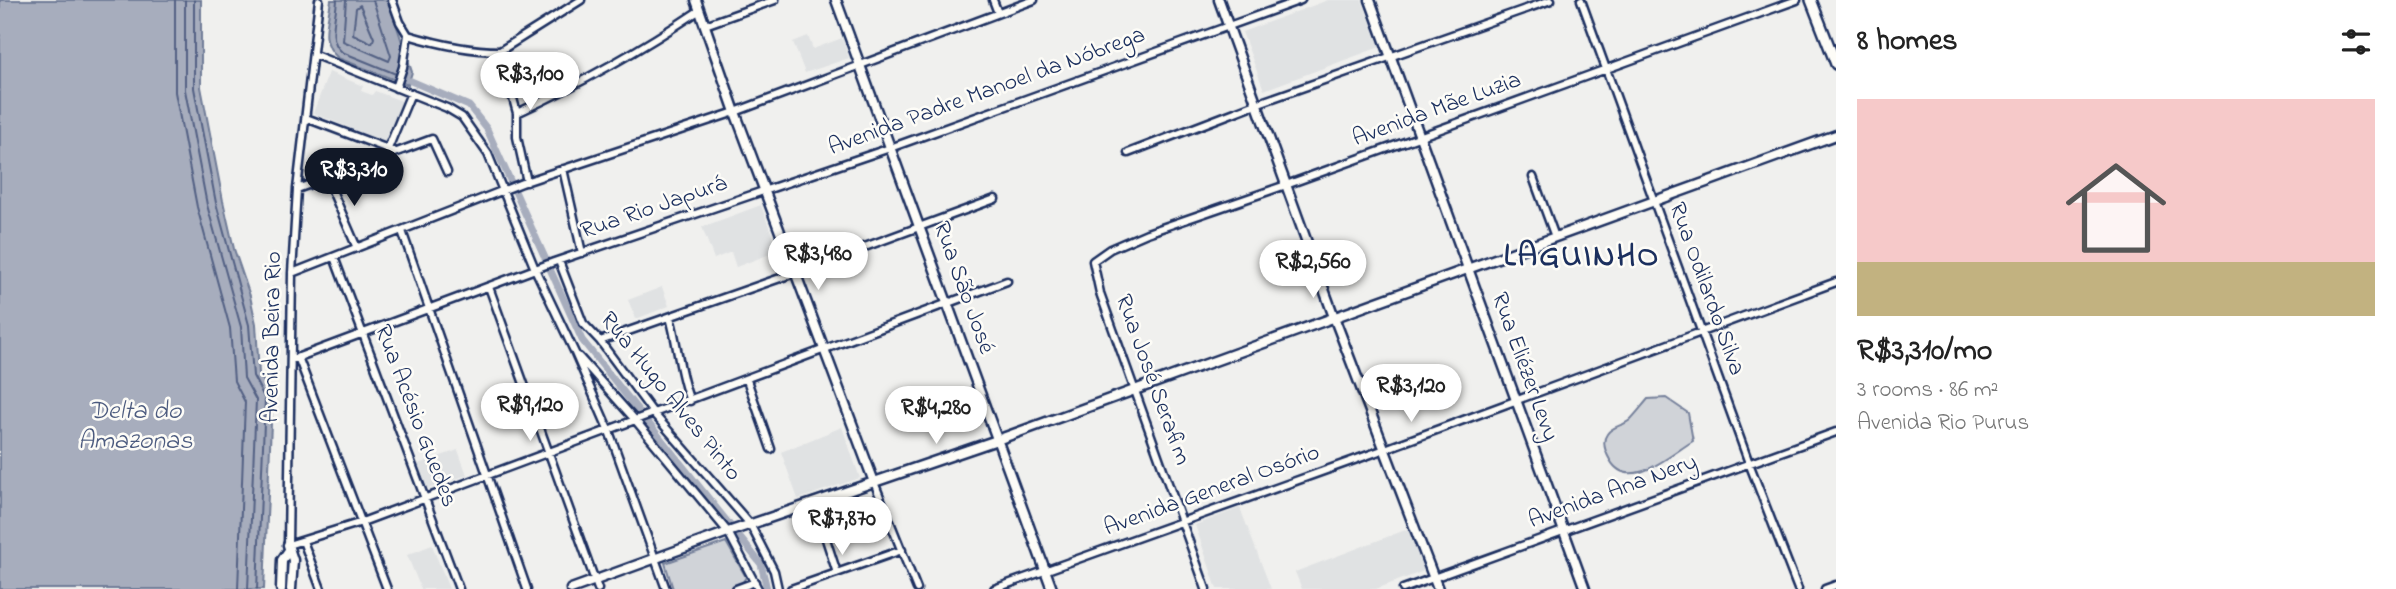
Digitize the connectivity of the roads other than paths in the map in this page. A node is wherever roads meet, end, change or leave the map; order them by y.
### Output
1 (319, 0) edge
2 (392, 0) edge
3 (581, 0) edge
4 (696, 0) edge
5 (775, 0) edge
6 (836, 0) edge
7 (993, 0) edge
8 (1034, 0) edge
9 (1219, 0) edge
10 (1301, 0) edge
11 (1370, 0) edge
12 (1551, 0) edge
13 (1581, 0) edge
14 (1797, 0) edge
15 (1811, 0) edge
16 (700, 10) junction
17 (998, 13) junction
18 (705, 25) junction
19 (1228, 27) junction
20 (408, 35) junction
21 (500, 51) junction
22 (314, 55) junction
23 (1390, 56) junction
24 (861, 64) junction
25 (1836, 64) edge
26 (1606, 69) junction
27 (398, 85) junction
28 (411, 93) junction
29 (1256, 104) junction
30 (735, 112) junction
31 (517, 113) junction
32 (306, 118) junction
33 (1836, 135) edge
34 (1420, 137) junction
35 (388, 148) junction
36 (890, 148) junction
37 (397, 152) junction
38 (1128, 153) dead end
39 (385, 156) junction
40 (563, 170) junction
41 (447, 172) dead end
42 (1533, 177) dead end
43 (327, 179) junction
44 (525, 182) junction
45 (1286, 185) junction
46 (297, 189) junction
47 (505, 190) junction
48 (766, 190) junction
49 (995, 199) dead end
50 (1654, 201) junction
51 (920, 226) junction
52 (402, 230) junction
53 (1555, 237) junction
54 (357, 248) junction
55 (582, 253) junction
56 (334, 257) junction
57 (556, 261) junction
58 (1093, 261) joint
59 (536, 269) junction
60 (1468, 269) junction
61 (292, 274) junction
62 (791, 274) junction
63 (1007, 281) dead end
64 (1836, 282) edge
65 (489, 287) junction
66 (948, 304) junction
67 (429, 309) junction
68 (670, 317) junction
69 (1334, 317) junction
70 (363, 333) junction
71 (1702, 333) junction
72 (600, 341) junction
73 (822, 352) junction
74 (575, 353) junction
75 (294, 359) junction
76 (747, 380) junction
77 (1135, 390) junction
78 (1515, 400) junction
79 (690, 401) junction
80 (653, 414) junction
81 (639, 420) junction
82 (609, 431) junction
83 (1836, 432) edge
84 (997, 440) junction
85 (771, 449) dead end
86 (1385, 449) junction
87 (548, 453) junction
88 (1749, 463) junction
89 (488, 475) junction
90 (874, 482) junction
91 (425, 498) junction
92 (814, 502) junction
93 (362, 522) junction
94 (1182, 522) junction
95 (748, 525) junction
96 (730, 531) junction
97 (1564, 531) junction
98 (303, 541) junction
99 (288, 547) junction
100 (902, 550) junction
101 (655, 559) junction
102 (1045, 571) junction
103 (837, 573) junction
104 (1433, 578) junction
105 (596, 585) edge
106 (757, 585) edge
107 (1836, 585) edge
108 (281, 589) edge
109 (291, 589) edge
110 (321, 589) edge
111 (387, 589) edge
112 (459, 589) edge
113 (527, 589) edge
114 (571, 589) edge
115 (666, 589) edge
116 (736, 589) edge
117 (778, 589) edge
118 (790, 589) edge
119 (916, 589) edge
120 (994, 589) edge
121 (1052, 589) edge
122 (1206, 589) edge
123 (1403, 589) edge
124 (1438, 589) edge
125 (1585, 589) edge
126 (1798, 589) edge
127 (1825, 589) edge

1 - 22 street, Avenida Beira Rio
2 - 20 street
3 - 21 street
4 - 16 street
5 - 18 street
6 - 24 street, Rua São José
7 - 17 street
8 - 17 street
9 - 19 street
10 - 19 street, Avenida Padre Manoel da Nóbrega
11 - 23 street, Rua Eliézer Levy
12 - 23 street
13 - 26 street, Rua Odilardo Silva
14 - 26 street, Avenida Mãe Luzia
15 - 25 main road
16 - 18 street
16 - 31 street
17 - 24 street
18 - 30 street
19 - 29 street
19 - 36 street, Avenida Padre Manoel da Nóbrega
20 - 21 street
20 - 27 street
21 - 31 street
22 - 27 street
22 - 32 street, Avenida Beira Rio
23 - 29 street
23 - 34 street, Rua Eliézer Levy
24 - 30 street
24 - 36 street, Rua São José
26 - 34 street, Avenida Mãe Luzia
26 - 50 street, Rua Odilardo Silva
27 - 28 street
28 - 35 street
28 - 47 street
29 - 38 street
29 - 45 street
30 - 40 street
30 - 48 street
31 - 44 street
32 - 35 street
32 - 46 street, Avenida Beira Rio
33 - 50 street
34 - 45 street, Avenida Mãe Luzia
34 - 60 street, Rua Eliézer Levy
35 - 37 street
35 - 39 street
36 - 48 street, Avenida Padre Manoel da Nóbrega
36 - 51 street, Rua São José
37 - 39 street
37 - 41 street
39 - 43 street
40 - 44 street
40 - 55 street
42 - 53 street
43 - 46 street
43 - 54 street
44 - 47 street
45 - 58 street, Avenida Mãe Luzia
45 - 69 street
46 - 61 street, Avenida Beira Rio
47 - 52 street
47 - 59 street
48 - 55 street, Rua Rio Japurá
48 - 62 street
49 - 51 street
50 - 53 street
50 - 71 street, Rua Odilardo Silva
51 - 62 street
51 - 66 street, Rua São José
52 - 54 street
52 - 67 street
53 - 60 street
54 - 56 street
55 - 57 street, Rua Rio Japurá
56 - 61 street
56 - 70 street, Rua Acésio Guedes
57 - 59 street, Rua Rio Japurá
57 - 72 street, Rua Hugo Alves Pinto
58 - 77 street, Rua José Serafim
59 - 65 street
59 - 74 street
60 - 69 street
60 - 78 street, Rua Eliézer Levy
61 - 75 street, Avenida Beira Rio
62 - 68 street
62 - 73 street
63 - 66 street
64 - 71 street, Avenida General Osório
65 - 67 street
65 - 87 street
66 - 73 street
66 - 84 street, Rua São José
67 - 70 street
67 - 89 street
68 - 72 street
68 - 79 street
69 - 77 street
69 - 86 street
70 - 75 street
70 - 91 street, Rua Acésio Guedes
71 - 78 street, Avenida General Osório
71 - 88 street, Rua Odilardo Silva
72 - 80 street, Rua Hugo Alves Pinto
73 - 76 street
73 - 90 street
74 - 81 street, Rua Hugo Alves Pinto
74 - 82 street
75 - 93 street
75 - 99 street, Avenida Beira Rio
76 - 79 street
76 - 85 street
77 - 84 street
77 - 94 street, Rua José Serafim
78 - 86 street, Avenida General Osório
78 - 97 street, Rua Eliézer Levy
79 - 80 street
80 - 81 street
80 - 95 street, Rua Hugo Alves Pinto
81 - 82 street
81 - 96 street, Rua Hugo Alves Pinto
82 - 87 street
82 - 101 street
83 - 88 street, Avenida Ana Nery
84 - 90 street
84 - 102 street, Rua São José
86 - 94 street, Avenida General Osório
86 - 104 street
87 - 89 street
87 - 105 street
88 - 97 street, Avenida Ana Nery
88 - 126 street, Rua Odilardo Silva
89 - 91 street
89 - 113 street
90 - 92 street
90 - 100 street
91 - 93 street
91 - 112 street, Rua Acésio Guedes
92 - 95 street
92 - 103 street
93 - 98 street
93 - 111 street
94 - 102 street, Avenida General Osório
94 - 122 street, Rua José Serafim
95 - 96 street
95 - 117 street, Rua Hugo Alves Pinto
96 - 101 street
96 - 106 street, Rua Hugo Alves Pinto
97 - 104 street, Avenida Ana Nery
97 - 125 street, Rua Eliézer Levy
98 - 99 street
98 - 110 street
99 - 108 street, Avenida Beira Rio
99 - 109 street, Avenida Beira Rio
100 - 103 street
100 - 119 street
101 - 105 street
101 - 115 street
102 - 120 street, Avenida General Osório
102 - 121 street, Rua São José
103 - 118 street
104 - 123 street, Avenida Ana Nery
104 - 124 street
105 - 114 street
106 - 116 street
107 - 127 street

